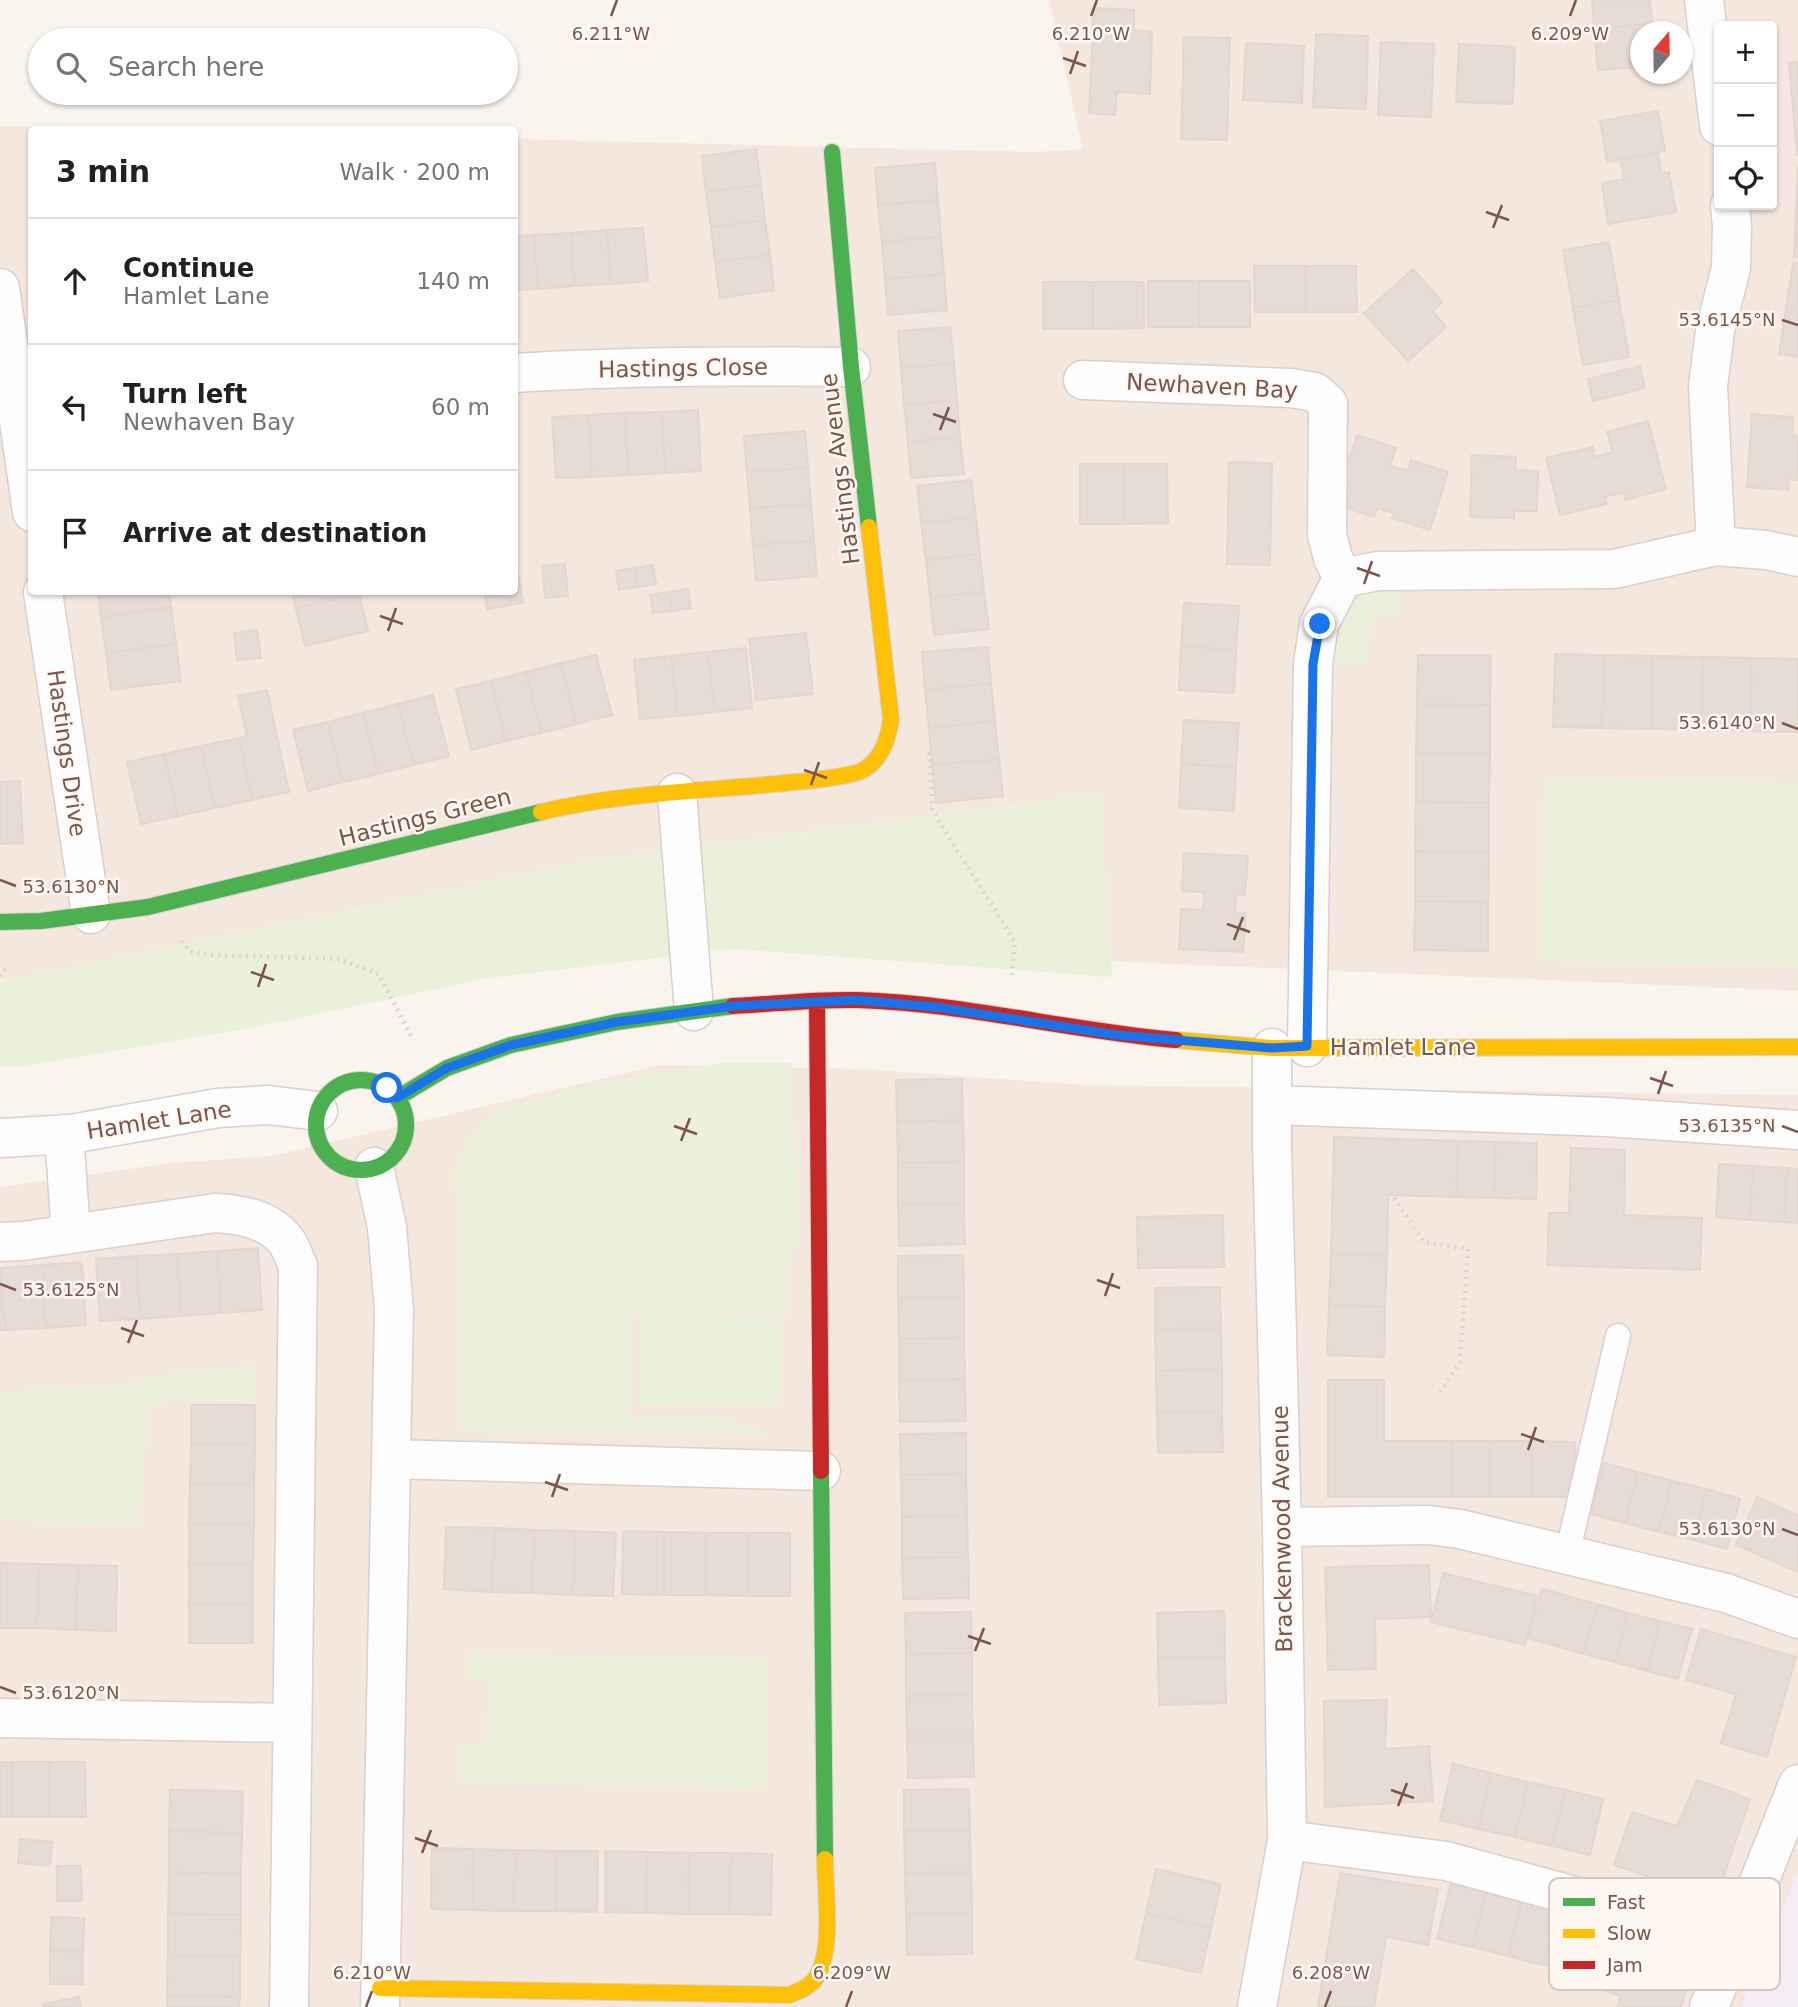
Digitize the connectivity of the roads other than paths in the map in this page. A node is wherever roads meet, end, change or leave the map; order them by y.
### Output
1 (1704, 0) edge
2 (1714, 84) edge
3 (832, 152) dead end
4 (1730, 210) edge
5 (0, 288) edge
6 (851, 367) junction
7 (518, 373) edge
8 (1083, 380) dead end
9 (19, 442) edge
10 (28, 490) edge
11 (1716, 546) junction
12 (1798, 556) edge
13 (1343, 578) junction
14 (43, 595) edge
15 (863, 771) joint
16 (677, 793) junction
17 (90, 914) junction
18 (0, 922) edge
19 (817, 1002) junction
20 (694, 1011) junction
21 (1290, 1047) junction
22 (1798, 1047) edge
23 (397, 1098) junction
24 (1272, 1105) junction
25 (318, 1111) junction
26 (1798, 1130) edge
27 (64, 1134) junction
28 (0, 1138) edge
29 (374, 1167) junction
30 (71, 1234) junction
31 (0, 1242) edge
32 (1618, 1336) dead end
33 (391, 1459) junction
34 (821, 1471) junction
35 (1282, 1527) junction
36 (1567, 1555) junction
37 (1798, 1619) edge
38 (0, 1718) edge
39 (292, 1723) junction
40 (1798, 1784) edge
41 (1287, 1840) junction
42 (1761, 1878) edge
43 (1549, 1889) edge
44 (1716, 1990) edge
45 (380, 1998) edge
46 (289, 2007) edge
47 (1258, 2007) edge
48 (1709, 2007) edge

1 - 2 street
3 - 6 street, Hastings Avenue
4 - 11 street
5 - 9 street
6 - 7 street, Hastings Close
6 - 15 street, Hastings Avenue
8 - 13 street, Newhaven Bay
9 - 10 street
11 - 12 street
11 - 13 street
13 - 21 street
14 - 17 street, Hastings Drive
15 - 16 street, Hastings Green
16 - 17 street, Hastings Green
16 - 20 street
17 - 18 street, Hastings Green
19 - 20 street, Hamlet Lane
19 - 21 street, Hamlet Lane
19 - 34 street
20 - 23 street, Hamlet Lane
21 - 22 street, Hamlet Lane
21 - 24 street, Brackenwood Avenue
23 - 25 street
23 - 29 street
24 - 26 street
24 - 35 street, Brackenwood Avenue
25 - 27 street, Hamlet Lane
25 - 29 street
27 - 28 street, Hamlet Lane
27 - 30 street
29 - 33 street
30 - 31 street
30 - 39 street
32 - 36 lane
33 - 34 street
33 - 45 street
34 - 45 street
35 - 36 street
35 - 41 street, Brackenwood Avenue
36 - 37 street
38 - 39 street
39 - 46 street
40 - 42 street
41 - 43 street
41 - 47 street, Brackenwood Avenue
44 - 48 street

